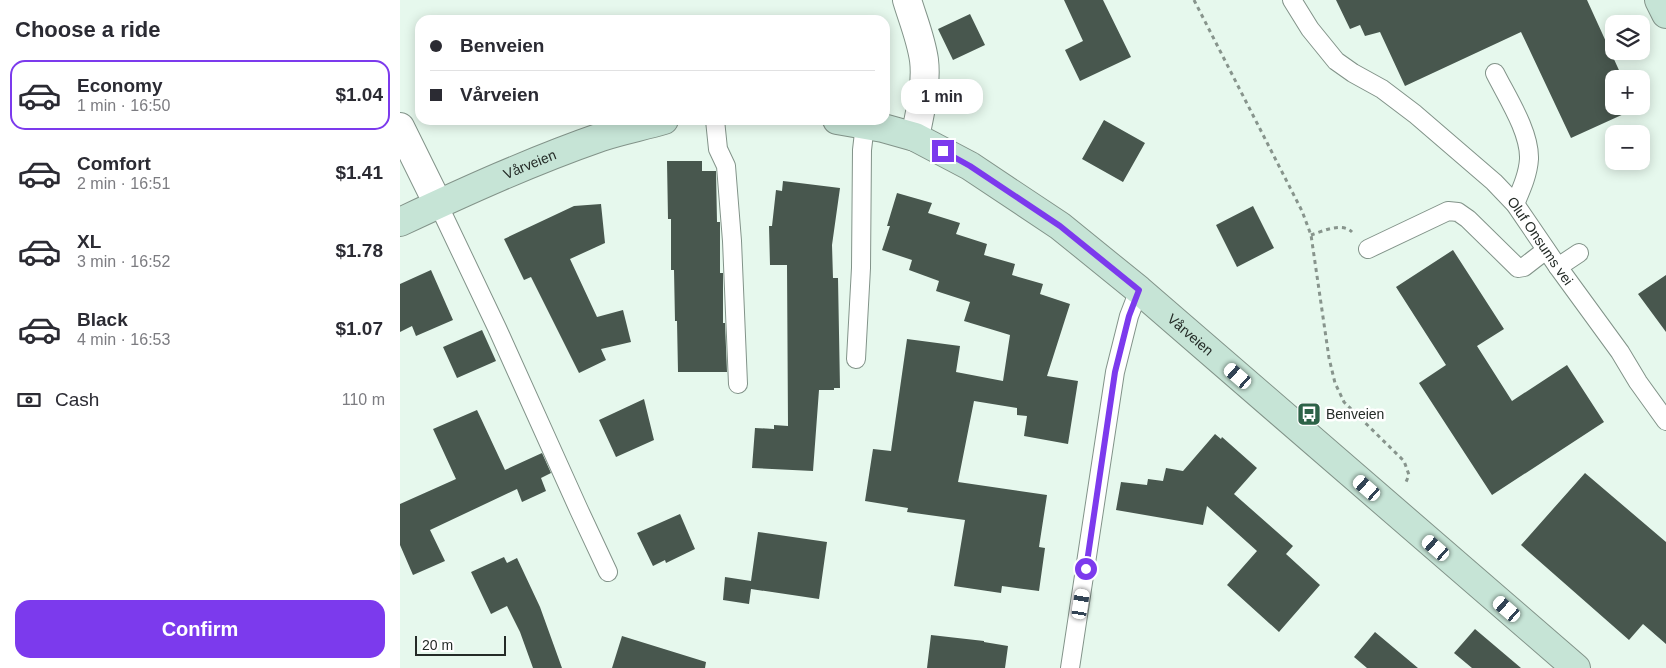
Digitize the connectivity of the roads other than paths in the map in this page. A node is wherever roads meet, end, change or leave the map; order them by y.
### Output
1 (907, 0) edge
2 (1292, 0) edge
3 (1659, 0) edge
4 (1666, 14) edge
5 (1495, 72) dead end
6 (645, 125) edge
7 (716, 125) edge
8 (865, 125) edge
9 (870, 125) edge
10 (400, 128) edge
11 (915, 137) junction
12 (438, 204) junction
13 (1515, 204) junction
14 (400, 222) edge
15 (1368, 249) road end
16 (1546, 250) junction
17 (1579, 253) dead end
18 (1558, 267) junction
19 (1139, 290) junction
20 (856, 359) dead end
21 (738, 384) dead end
22 (1666, 421) edge
23 (608, 572) dead end
24 (1070, 668) edge
25 (1576, 668) edge

1 - 11 street
2 - 13 lane, Oluf Onsums vei
3 - 4 street
5 - 13 lane
6 - 12 street, Vårveien
7 - 21 lane
8 - 20 lane
9 - 11 street, Vårveien
10 - 12 street
11 - 19 street, Vårveien
12 - 14 street, Vårveien
12 - 23 lane
13 - 16 lane, Oluf Onsums vei
15 - 16 lane
16 - 18 lane, Oluf Onsums vei
17 - 18 lane
18 - 22 lane, Oluf Onsums vei
19 - 24 lane
19 - 25 street, Vårveien

